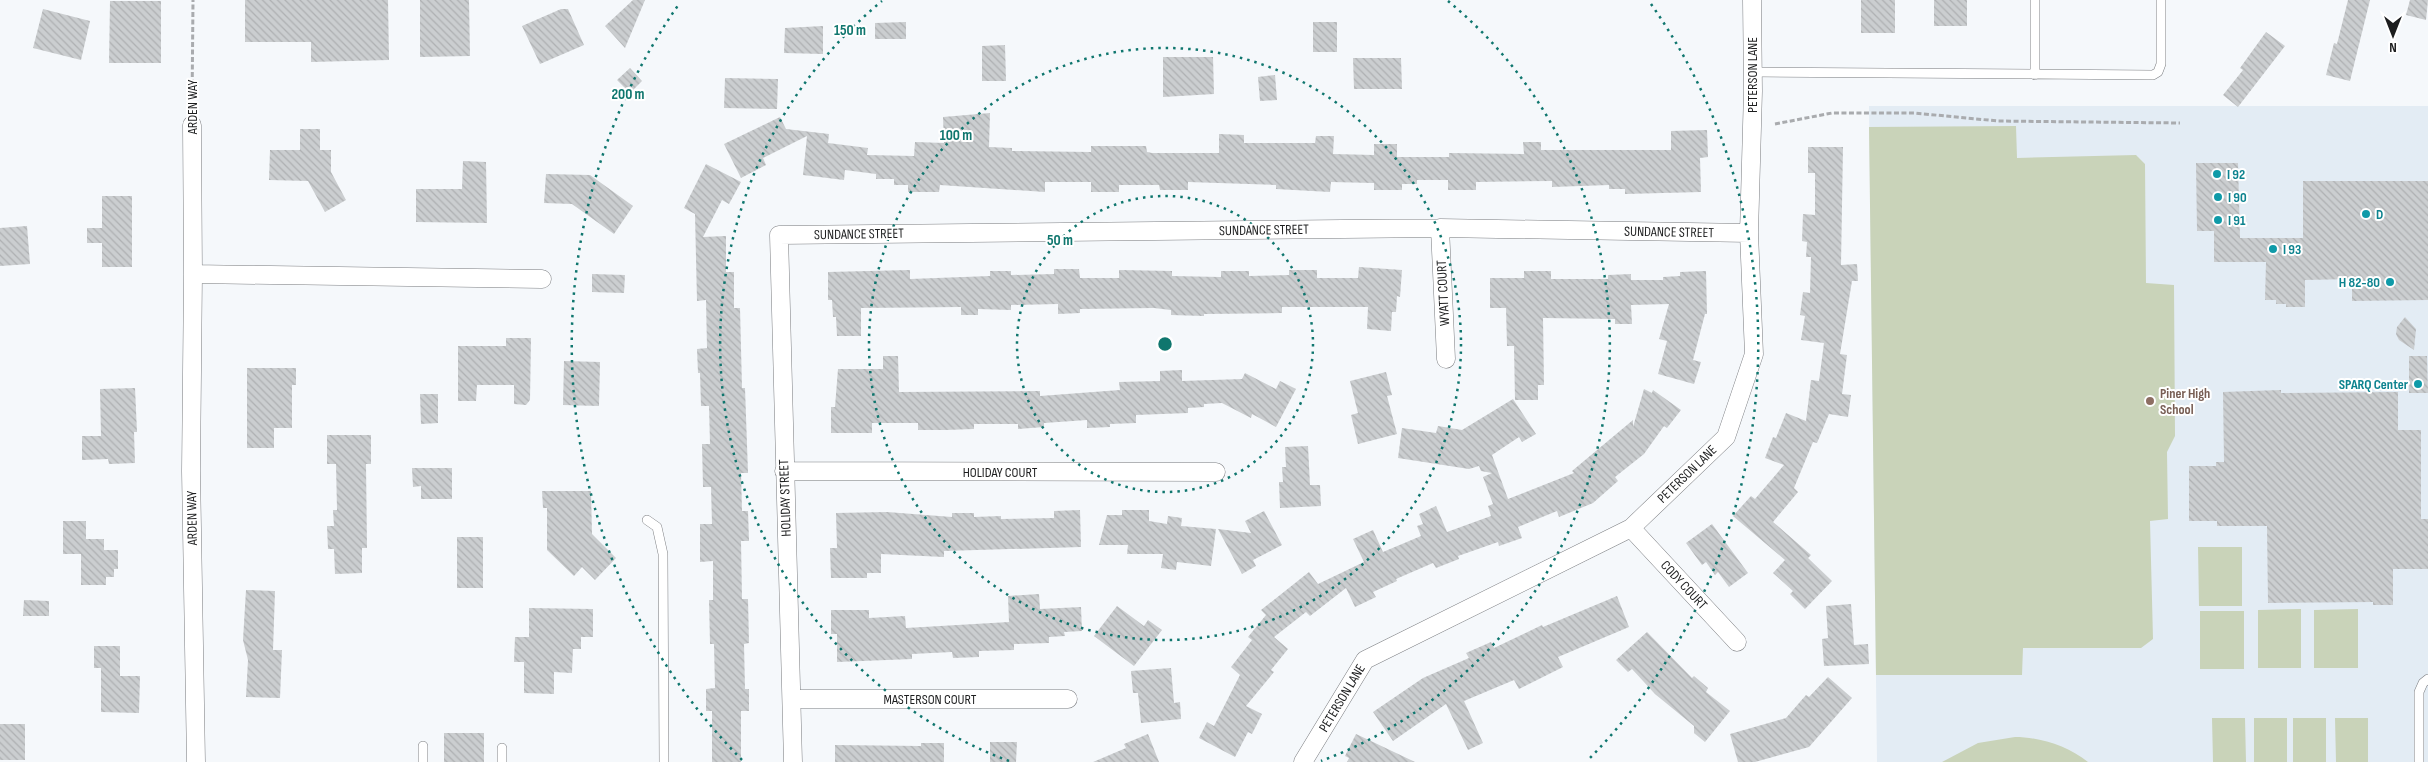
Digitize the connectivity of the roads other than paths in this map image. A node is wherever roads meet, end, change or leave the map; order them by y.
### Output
1 (1752, 0) edge
2 (2035, 0) edge
3 (2160, 0) edge
4 (1753, 72) junction
5 (2035, 75) junction
6 (192, 125) road end
7 (1440, 228) junction
8 (1749, 233) junction
9 (778, 235) joint
10 (194, 274) junction
11 (542, 279) dead end
12 (1446, 359) dead end
13 (784, 471) junction
14 (1216, 472) dead end
15 (647, 520) dead end
16 (1631, 528) junction
17 (1737, 642) dead end
18 (2428, 679) edge
19 (792, 699) junction
20 (1068, 699) dead end
21 (423, 746) dead end
22 (502, 748) dead end
23 (196, 762) edge
24 (423, 762) edge
25 (502, 762) edge
26 (664, 762) edge
27 (793, 762) edge
28 (1303, 762) edge
29 (2419, 762) edge

1 - 4 street, PETERSON LANE
2 - 5 lane
3 - 5 lane
4 - 5 lane
4 - 8 street, PETERSON LANE
6 - 10 street, ARDEN WAY
7 - 8 street, SUNDANCE STREET
7 - 9 street, SUNDANCE STREET
7 - 12 street, WYATT COURT
8 - 16 street, PETERSON LANE
9 - 13 street, HOLIDAY STREET
10 - 11 street
10 - 23 street, ARDEN WAY
13 - 14 street, HOLIDAY COURT
13 - 19 street, HOLIDAY STREET
15 - 26 lane
16 - 17 street, CODY COURT
16 - 28 street, PETERSON LANE
18 - 29 lane
19 - 20 street, MASTERSON COURT
19 - 27 street, HOLIDAY STREET
21 - 24 lane
22 - 25 lane

